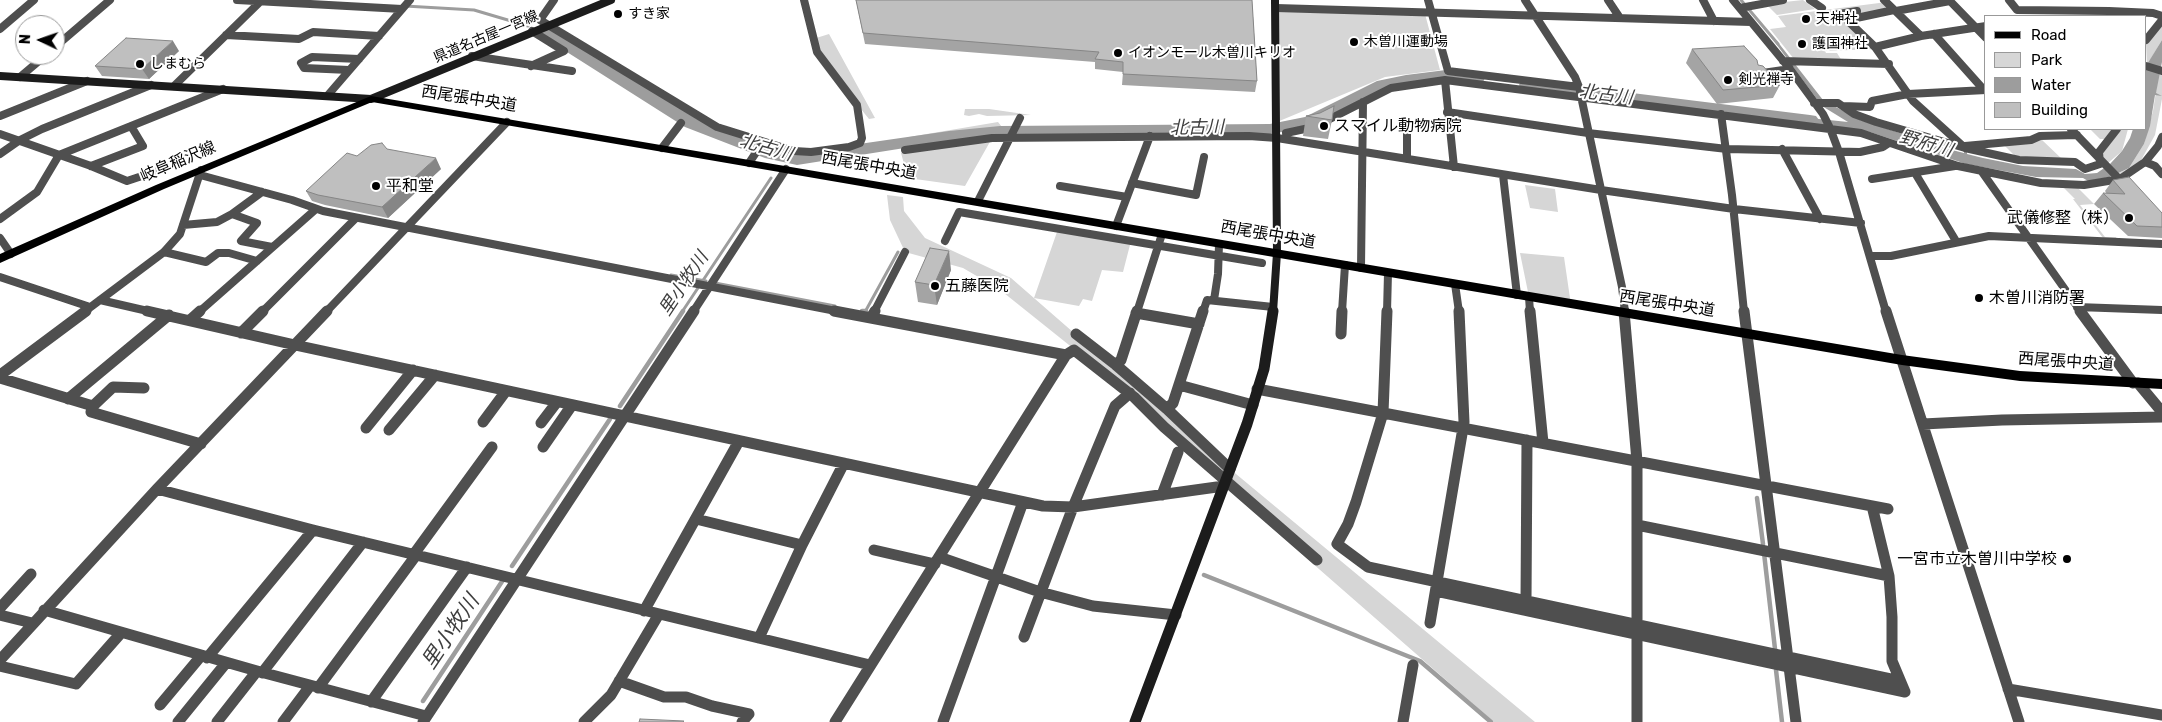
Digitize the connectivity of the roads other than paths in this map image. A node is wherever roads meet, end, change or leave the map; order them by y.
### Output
1 (34, 0) edge
2 (110, 0) edge
3 (237, 0) edge
4 (342, 0) edge
5 (554, 0) edge
6 (602, 0) edge
7 (611, 0) edge
8 (804, 0) edge
9 (1353, 0) edge
10 (1428, 0) edge
11 (1525, 0) edge
12 (1608, 0) edge
13 (1703, 0) edge
14 (1733, 0) edge
15 (1783, 0) edge
16 (1810, 0) edge
17 (2009, 0) edge
18 (2061, 0) edge
19 (261, 1) edge
20 (1950, 1) edge
21 (1275, 4) edge
22 (405, 5) edge
23 (591, 7) junction
24 (1745, 7) junction
25 (1891, 7) edge
26 (1822, 8) dead end
27 (1355, 11) junction
28 (1432, 14) junction
29 (2070, 14) edge
30 (1832, 15) dead end
31 (2162, 16) edge
32 (1537, 18) junction
33 (1620, 18) junction
34 (1714, 20) junction
35 (2162, 20) edge
36 (1751, 22) junction
37 (547, 25) junction
38 (1984, 26) edge
39 (1975, 27) junction
40 (0, 29) edge
41 (532, 31) junction
42 (1934, 34) junction
43 (226, 36) junction
44 (379, 36) junction
45 (1921, 36) junction
46 (1984, 36) edge
47 (65, 38) edge
48 (2147, 39) edge
49 (1875, 46) junction
50 (472, 56) junction
51 (359, 59) junction
52 (1788, 61) junction
53 (1889, 64) junction
54 (34, 65) edge
55 (531, 66) junction
56 (2147, 66) edge
57 (1790, 69) junction
58 (350, 70) junction
59 (572, 71) dead end
60 (2162, 71) edge
61 (1756, 74) edge
62 (0, 76) edge
63 (20, 77) junction
64 (87, 81) junction
65 (1445, 82) junction
66 (151, 85) junction
67 (174, 86) junction
68 (223, 89) junction
69 (1984, 89) edge
70 (1984, 90) edge
71 (1580, 92) junction
72 (1908, 94) junction
73 (328, 96) junction
74 (1381, 97) dead end
75 (370, 99) junction
76 (1363, 102) junction
77 (1817, 103) junction
78 (1838, 105) junction
79 (1447, 112) junction
80 (1721, 114) junction
81 (0, 116) edge
82 (1020, 118) dead end
83 (507, 122) junction
84 (681, 123) dead end
85 (1828, 125) junction
86 (131, 126) junction
87 (2116, 130) edge
88 (1407, 131) dead end
89 (2074, 132) edge
90 (1588, 133) junction
91 (0, 134) edge
92 (1150, 136) junction
93 (1280, 136) junction
94 (1011, 137) junction
95 (2162, 139) edge
96 (20, 140) junction
97 (762, 143) junction
98 (1889, 143) junction
99 (1964, 147) junction
100 (662, 148) junction
101 (1727, 149) junction
102 (1782, 149) junction
103 (904, 150) dead end
104 (1362, 152) junction
105 (1839, 152) junction
106 (0, 154) edge
107 (59, 155) junction
108 (1204, 157) dead end
109 (2098, 158) junction
110 (751, 159) junction
111 (1407, 159) junction
112 (2144, 162) junction
113 (92, 166) junction
114 (1958, 166) junction
115 (1454, 167) junction
116 (163, 169) dead end
117 (786, 169) junction
118 (200, 172) junction
119 (1982, 172) junction
120 (1915, 173) junction
121 (2162, 174) edge
122 (1503, 175) junction
123 (2118, 177) junction
124 (1872, 179) dead end
125 (1132, 183) junction
126 (1060, 186) dead end
127 (1601, 190) junction
128 (2132, 191) edge
129 (262, 192) junction
130 (1127, 197) junction
131 (978, 201) junction
132 (316, 209) junction
133 (1734, 209) junction
134 (232, 214) junction
135 (356, 218) junction
136 (0, 219) edge
137 (1820, 219) junction
138 (1084, 221) junction
139 (1860, 223) junction
140 (183, 225) junction
141 (1116, 226) junction
142 (407, 228) junction
143 (1080, 233) junction
144 (1162, 234) junction
145 (2028, 237) junction
146 (0, 238) edge
147 (944, 241) dead end
148 (1956, 241) junction
149 (1219, 244) junction
150 (2162, 244) edge
151 (1157, 246) junction
152 (272, 247) junction
153 (164, 252) junction
154 (905, 252) dead end
155 (1277, 253) junction
156 (11, 254) junction
157 (1218, 256) junction
158 (1871, 256) junction
159 (0, 259) edge
160 (257, 260) junction
161 (1262, 263) dead end
162 (1345, 265) junction
163 (1361, 268) junction
164 (1388, 273) junction
165 (0, 278) edge
166 (1455, 284) junction
167 (703, 286) junction
168 (1517, 295) junction
169 (1529, 298) junction
170 (100, 300) junction
171 (1214, 300) junction
172 (90, 307) junction
173 (1273, 307) junction
174 (2077, 307) junction
175 (2162, 310) edge
176 (1136, 313) junction
177 (1625, 314) junction
178 (169, 315) junction
179 (871, 318) junction
180 (190, 320) junction
181 (1199, 324) junction
182 (241, 333) junction
183 (1076, 334) dead end
184 (1341, 334) dead end
185 (1746, 334) junction
186 (295, 345) junction
187 (1066, 355) junction
188 (1902, 360) junction
189 (1116, 365) junction
190 (413, 370) junction
191 (434, 375) junction
192 (0, 377) edge
193 (2135, 383) junction
194 (2162, 384) edge
195 (1179, 385) junction
196 (144, 388) dead end
197 (1258, 390) junction
198 (506, 391) junction
199 (1130, 393) junction
200 (68, 399) junction
201 (557, 402) junction
202 (572, 405) junction
203 (1253, 405) junction
204 (93, 406) junction
205 (1167, 409) junction
206 (2162, 412) edge
207 (1383, 413) junction
208 (624, 417) junction
209 (2162, 417) edge
210 (483, 422) dead end
211 (540, 423) dead end
212 (1923, 424) junction
213 (366, 428) dead end
214 (1463, 428) junction
215 (388, 430) dead end
216 (1527, 440) junction
217 (739, 441) junction
218 (1543, 443) junction
219 (201, 444) junction
220 (492, 447) dead end
221 (544, 447) dead end
222 (1178, 452) dead end
223 (1637, 461) junction
224 (844, 463) junction
225 (1230, 469) junction
226 (1225, 483) junction
227 (1766, 487) junction
228 (157, 489) junction
229 (980, 493) junction
230 (1162, 495) junction
231 (1023, 502) junction
232 (1872, 506) junction
233 (1073, 507) junction
234 (1888, 509) dead end
235 (696, 519) junction
236 (1637, 525) junction
237 (313, 530) junction
238 (363, 542) junction
239 (802, 545) junction
240 (874, 550) dead end
241 (1775, 553) junction
242 (415, 554) junction
243 (1318, 560) dead end
244 (937, 561) junction
245 (467, 567) junction
246 (31, 574) dead end
247 (995, 576) junction
248 (1888, 576) junction
249 (518, 580) junction
250 (1436, 587) junction
251 (1040, 592) junction
252 (1526, 601) junction
253 (0, 608) edge
254 (44, 610) junction
255 (644, 611) junction
256 (0, 614) edge
257 (659, 614) junction
258 (1176, 615) junction
259 (32, 623) junction
260 (1430, 623) dead end
261 (1637, 629) junction
262 (121, 633) junction
263 (759, 638) junction
264 (1024, 638) dead end
265 (204, 657) junction
266 (0, 660) edge
267 (1789, 662) junction
268 (226, 663) junction
269 (870, 665) junction
270 (1413, 665) dead end
271 (0, 666) edge
272 (259, 672) junction
273 (619, 681) junction
274 (314, 687) junction
275 (2008, 689) junction
276 (371, 702) junction
277 (160, 705) dead end
278 (2162, 715) edge
279 (425, 719) edge
280 (178, 722) edge
281 (218, 722) edge
282 (283, 722) edge
283 (584, 722) edge
284 (742, 722) edge
285 (835, 722) edge
286 (944, 722) edge
287 (1135, 722) edge
288 (1403, 722) edge
289 (1637, 722) edge
290 (1796, 722) edge
291 (2019, 722) edge

1 - 40 street
2 - 47 street
3 - 19 street
4 - 22 street
5 - 37 street
6 - 23 street
7 - 23 street, 県道名古屋一宮線
8 - 97 street
9 - 27 street
10 - 28 street
11 - 32 street
12 - 33 street
13 - 34 street
14 - 24 street
15 - 24 street
16 - 26 street
17 - 29 street
18 - 29 street
19 - 22 street
19 - 43 street
20 - 25 street
20 - 39 street
21 - 27 street
21 - 93 street
22 - 44 street
23 - 37 street, 県道名古屋一宮線
24 - 36 street
25 - 30 street
25 - 45 street
25 - 49 street
27 - 28 street
28 - 32 street
28 - 71 street
29 - 31 street
32 - 33 street
32 - 71 street
33 - 34 street
34 - 36 street
35 - 48 street
36 - 52 street
37 - 41 street, 県道名古屋一宮線
37 - 97 street
38 - 39 street
39 - 42 street
39 - 46 street
41 - 50 street, 県道名古屋一宮線
41 - 55 street
42 - 45 street
42 - 69 street
43 - 44 street
43 - 67 street
44 - 51 street
45 - 49 street
49 - 53 street
50 - 55 street
50 - 75 street, 県道名古屋一宮線
51 - 58 street
51 - 58 street
52 - 53 street
52 - 57 street
53 - 72 street
54 - 63 street
55 - 59 street
56 - 60 street
57 - 61 street
57 - 77 street
58 - 73 street
62 - 63 street
63 - 64 street
64 - 66 street
64 - 81 street
65 - 71 street
65 - 74 street
65 - 76 street
65 - 79 street
66 - 67 street
66 - 96 street
67 - 68 street
68 - 73 street
68 - 86 street
70 - 72 street
71 - 80 street
71 - 90 street
72 - 78 street
72 - 99 street
73 - 75 street
75 - 83 main road, 西尾張中央道
75 - 118 main road, 岐阜稲沢線
76 - 93 street
76 - 104 street
77 - 78 street
77 - 85 street
78 - 99 street
79 - 90 street
79 - 115 street
80 - 85 street
80 - 101 street
82 - 94 street
83 - 100 main road, 西尾張中央道
83 - 142 street
84 - 100 street
85 - 98 street
85 - 105 street
86 - 107 street
86 - 113 street
87 - 109 street
88 - 111 street
89 - 99 street
89 - 109 street
90 - 101 street
90 - 127 street
91 - 96 street
92 - 93 street
92 - 94 street
92 - 125 street
93 - 104 street
93 - 155 street
94 - 103 street
94 - 131 street
95 - 112 street
96 - 106 street
96 - 107 street
97 - 110 street
98 - 105 street
98 - 114 street
99 - 109 street
100 - 110 main road, 西尾張中央道
101 - 102 street
101 - 133 street
102 - 105 street
102 - 137 street
104 - 111 street
104 - 163 street
105 - 139 street
107 - 113 street
107 - 136 street
108 - 125 street
109 - 123 street
110 - 117 main road, 西尾張中央道
111 - 115 street
112 - 121 street
112 - 123 street
113 - 116 street
114 - 119 street
114 - 120 street
115 - 122 street
117 - 131 main road, 西尾張中央道
117 - 167 street
118 - 129 street
118 - 140 street
118 - 156 main road, 岐阜稲沢線
119 - 123 street
119 - 145 street
120 - 124 street
120 - 148 street
122 - 127 street
122 - 168 street
123 - 128 street
125 - 130 street
126 - 130 street
127 - 133 street
127 - 177 street
129 - 132 street
129 - 134 street
130 - 141 street
131 - 138 main road, 西尾張中央道
132 - 135 street
132 - 152 street
133 - 137 street
133 - 185 street
134 - 140 street
134 - 152 street
135 - 142 street
135 - 182 street
137 - 139 street
138 - 141 main road, 西尾張中央道
138 - 143 street
139 - 158 street
140 - 153 street
141 - 144 main road, 西尾張中央道
142 - 167 street
142 - 186 street
143 - 147 street
143 - 151 street
144 - 149 main road, 西尾張中央道
144 - 151 street
145 - 148 street
145 - 150 street
145 - 174 street
146 - 156 street
148 - 158 street
149 - 155 main road, 西尾張中央道
149 - 157 street
151 - 157 street
151 - 176 street
152 - 160 street
153 - 160 street
153 - 170 street
154 - 179 street
155 - 162 main road, 西尾張中央道
155 - 173 street
156 - 159 main road, 岐阜稲沢線
157 - 161 street
157 - 171 street
158 - 188 street
160 - 180 street
162 - 163 main road, 西尾張中央道
162 - 184 street
163 - 164 main road, 西尾張中央道
164 - 166 main road, 西尾張中央道
164 - 207 street
165 - 172 street
166 - 168 main road, 西尾張中央道
166 - 214 street
167 - 179 street
167 - 208 street
168 - 169 main road, 西尾張中央道
169 - 177 main road, 西尾張中央道
169 - 218 street
170 - 172 street
170 - 178 street
171 - 173 street
171 - 181 street
172 - 192 street
173 - 197 street
174 - 175 street
174 - 193 street
176 - 181 street
176 - 189 street
177 - 185 main road, 西尾張中央道
177 - 223 street
178 - 180 street
178 - 200 street
179 - 187 street
180 - 182 street
181 - 195 street
182 - 186 street
183 - 189 street
185 - 188 main road, 西尾張中央道
185 - 227 street
186 - 190 street
186 - 219 street
187 - 199 street
187 - 229 street
188 - 193 main road, 西尾張中央道
188 - 212 street
189 - 205 street
190 - 191 street
190 - 213 street
191 - 198 street
191 - 215 street
192 - 200 street
193 - 194 main road, 西尾張中央道
193 - 206 street
195 - 203 street
195 - 205 street
196 - 204 street
197 - 203 street
197 - 207 street
198 - 201 street
198 - 210 street
199 - 226 street
199 - 233 street
200 - 204 street
201 - 202 street
201 - 211 street
202 - 208 street
202 - 221 street
203 - 225 street
204 - 219 street
205 - 225 street
207 - 214 street
207 - 250 street
208 - 217 street
208 - 249 street
209 - 212 street
212 - 275 street
214 - 216 street
214 - 250 street
216 - 218 street
216 - 252 street
217 - 224 street
217 - 235 street
218 - 223 street
219 - 228 street
220 - 242 street
222 - 230 street
223 - 227 street
223 - 236 street
224 - 229 street
224 - 239 street
225 - 226 street
226 - 230 street
226 - 243 street
226 - 258 street
227 - 232 street
227 - 241 street
228 - 237 street
228 - 254 street
229 - 231 street
229 - 244 street
230 - 233 street
231 - 233 street
231 - 247 street
232 - 234 street
232 - 248 street
233 - 251 street
235 - 239 street
235 - 255 street
236 - 241 street
236 - 261 street
237 - 238 street
237 - 265 street
238 - 242 street
238 - 272 street
239 - 263 street
240 - 244 street
241 - 248 street
241 - 267 street
242 - 245 street
242 - 274 street
244 - 247 street
244 - 269 street
245 - 249 street
245 - 276 street
246 - 253 street
247 - 251 street
247 - 286 street
248 - 267 street
249 - 255 street
249 - 279 street
250 - 252 street
250 - 260 street
250 - 261 street
251 - 258 street
251 - 264 street
252 - 261 street
254 - 259 street
254 - 262 street
255 - 257 street
256 - 259 street
257 - 263 street
257 - 273 street
258 - 287 street
259 - 266 street
261 - 267 street
261 - 289 street
262 - 265 street
262 - 271 street
263 - 269 street
265 - 268 street
265 - 277 street
267 - 290 street
268 - 272 street
268 - 280 street
269 - 285 street
270 - 288 street
272 - 274 street
272 - 281 street
273 - 283 street
273 - 284 street
274 - 276 street
274 - 282 street
275 - 278 street
275 - 291 street
276 - 279 street

